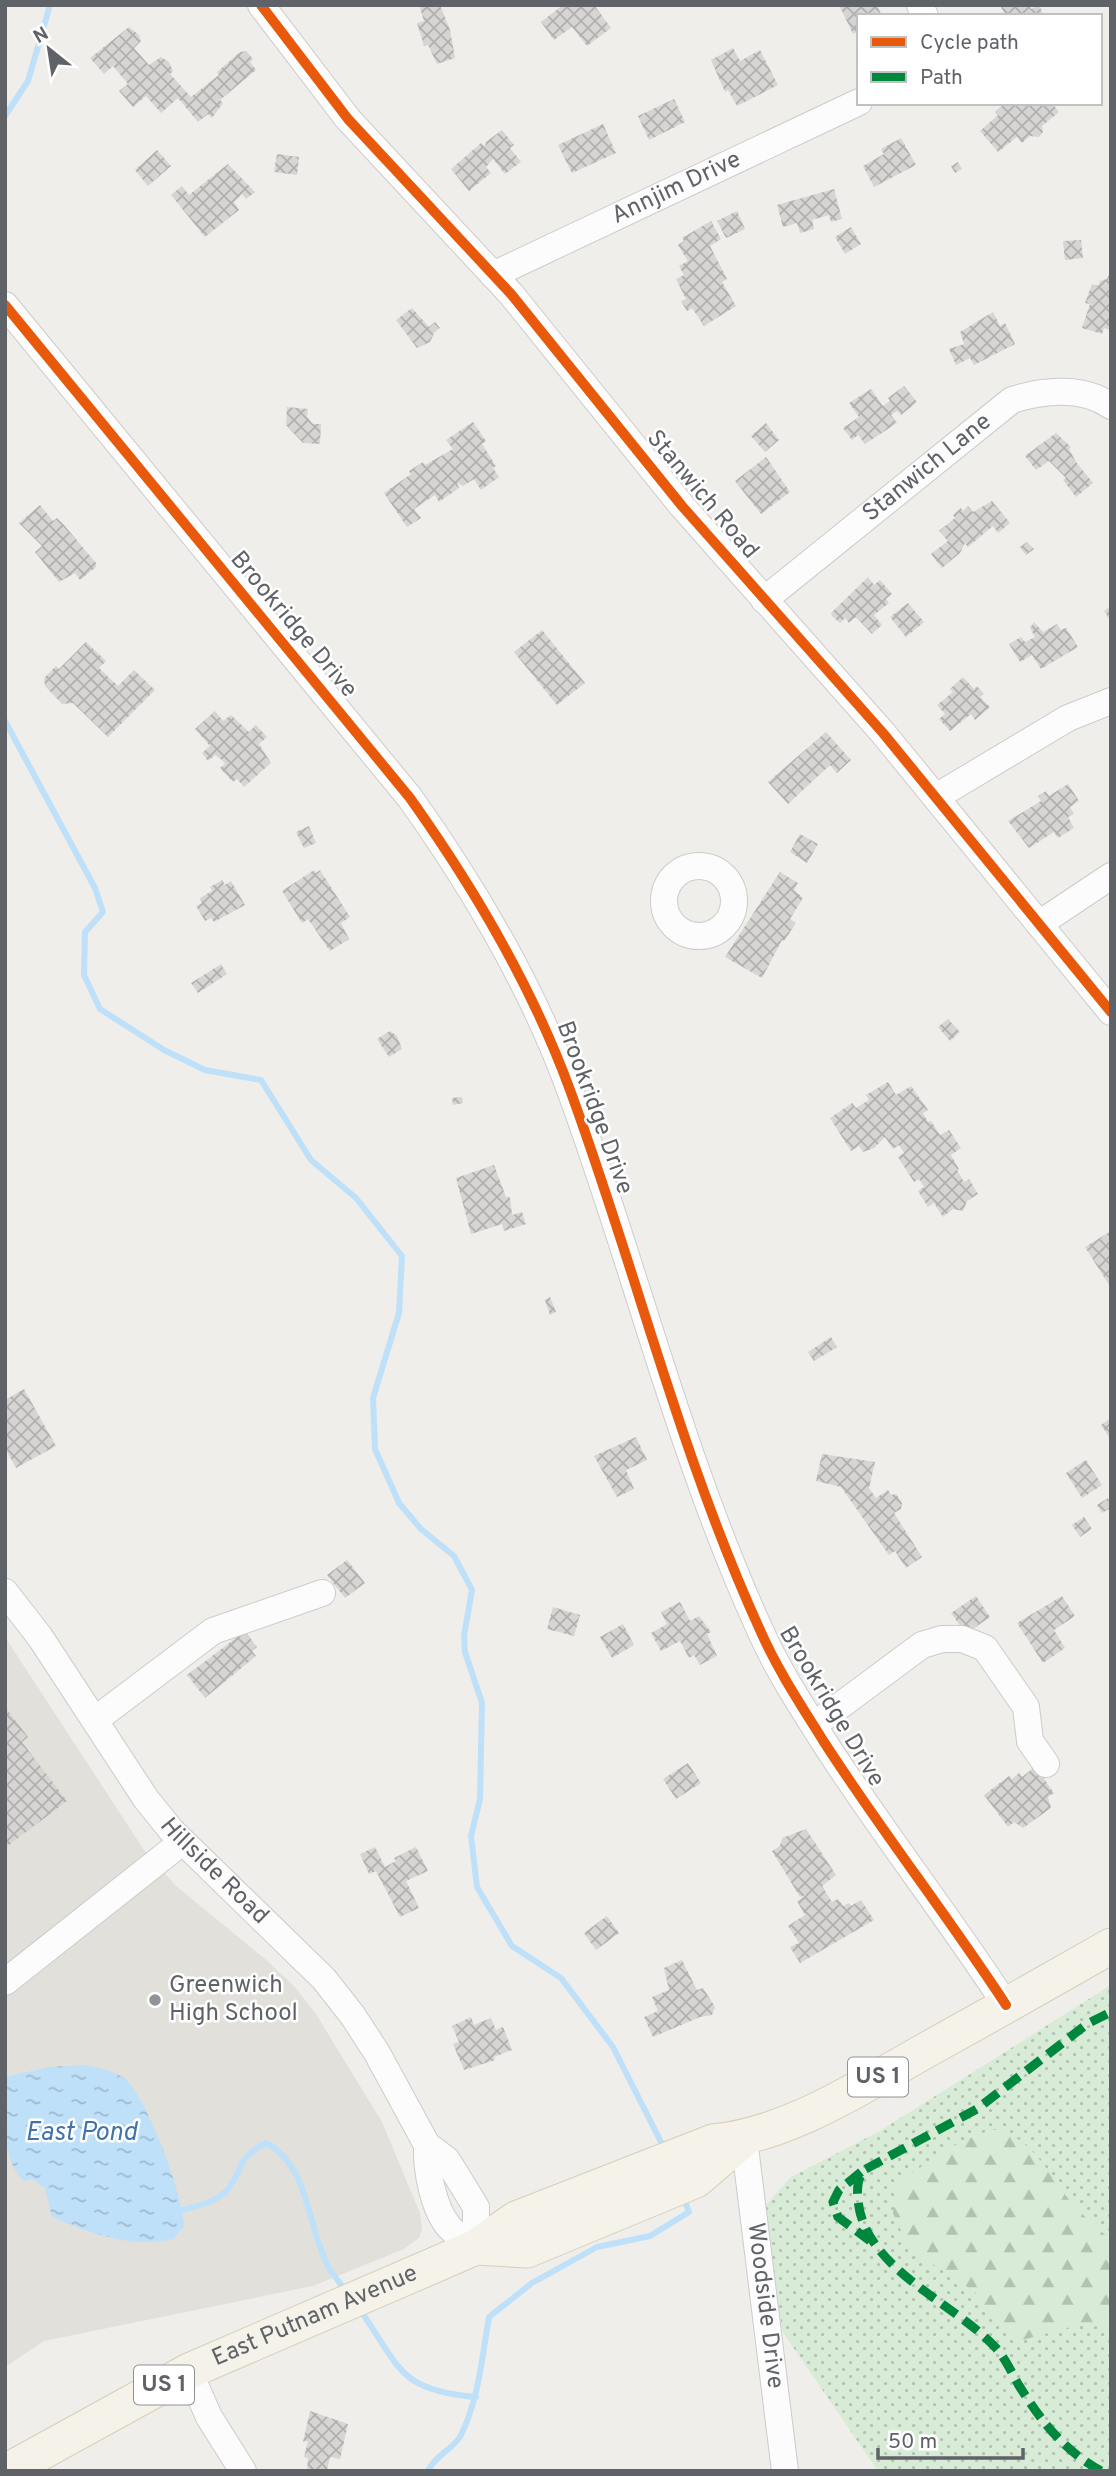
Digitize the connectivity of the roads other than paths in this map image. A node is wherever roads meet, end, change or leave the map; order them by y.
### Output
1 (261, 5) edge
2 (857, 103) edge
3 (493, 275) junction
4 (5, 305) edge
5 (1111, 406) edge
6 (764, 600) junction
7 (1111, 701) edge
8 (936, 797) junction
9 (1111, 876) edge
10 (1039, 924) junction
11 (1111, 1012) edge
12 (5, 1592) edge
13 (322, 1593) dead end
14 (96, 1720) junction
15 (814, 1725) junction
16 (1046, 1764) dead end
17 (182, 1842) junction
18 (1111, 1947) edge
19 (5, 1982) edge
20 (1006, 2005) junction
21 (744, 2139) junction
22 (476, 2247) junction
23 (189, 2371) junction
24 (7, 2471) edge
25 (243, 2471) edge
26 (785, 2471) edge

1 - 3 street, Stanwich Road
2 - 3 street, Annjim Drive
3 - 6 street, Stanwich Road
4 - 15 street, Brookridge Drive
5 - 6 street, Stanwich Lane
6 - 8 street, Stanwich Road
7 - 8 street
8 - 10 street, Stanwich Road
9 - 10 street
10 - 11 street, Stanwich Road
12 - 14 street, Hillside Road
13 - 14 street
14 - 17 street, Hillside Road
15 - 16 street
15 - 20 street, Brookridge Drive
17 - 19 street
17 - 22 street, Hillside Road
18 - 20 main road, East Putnam Avenue / US 1
20 - 21 main road, East Putnam Avenue / US 1
21 - 22 main road, East Putnam Avenue / US 1
21 - 26 street, Woodside Drive
22 - 23 main road, East Putnam Avenue / US 1
23 - 24 main road, East Putnam Avenue / US 1
23 - 25 street

